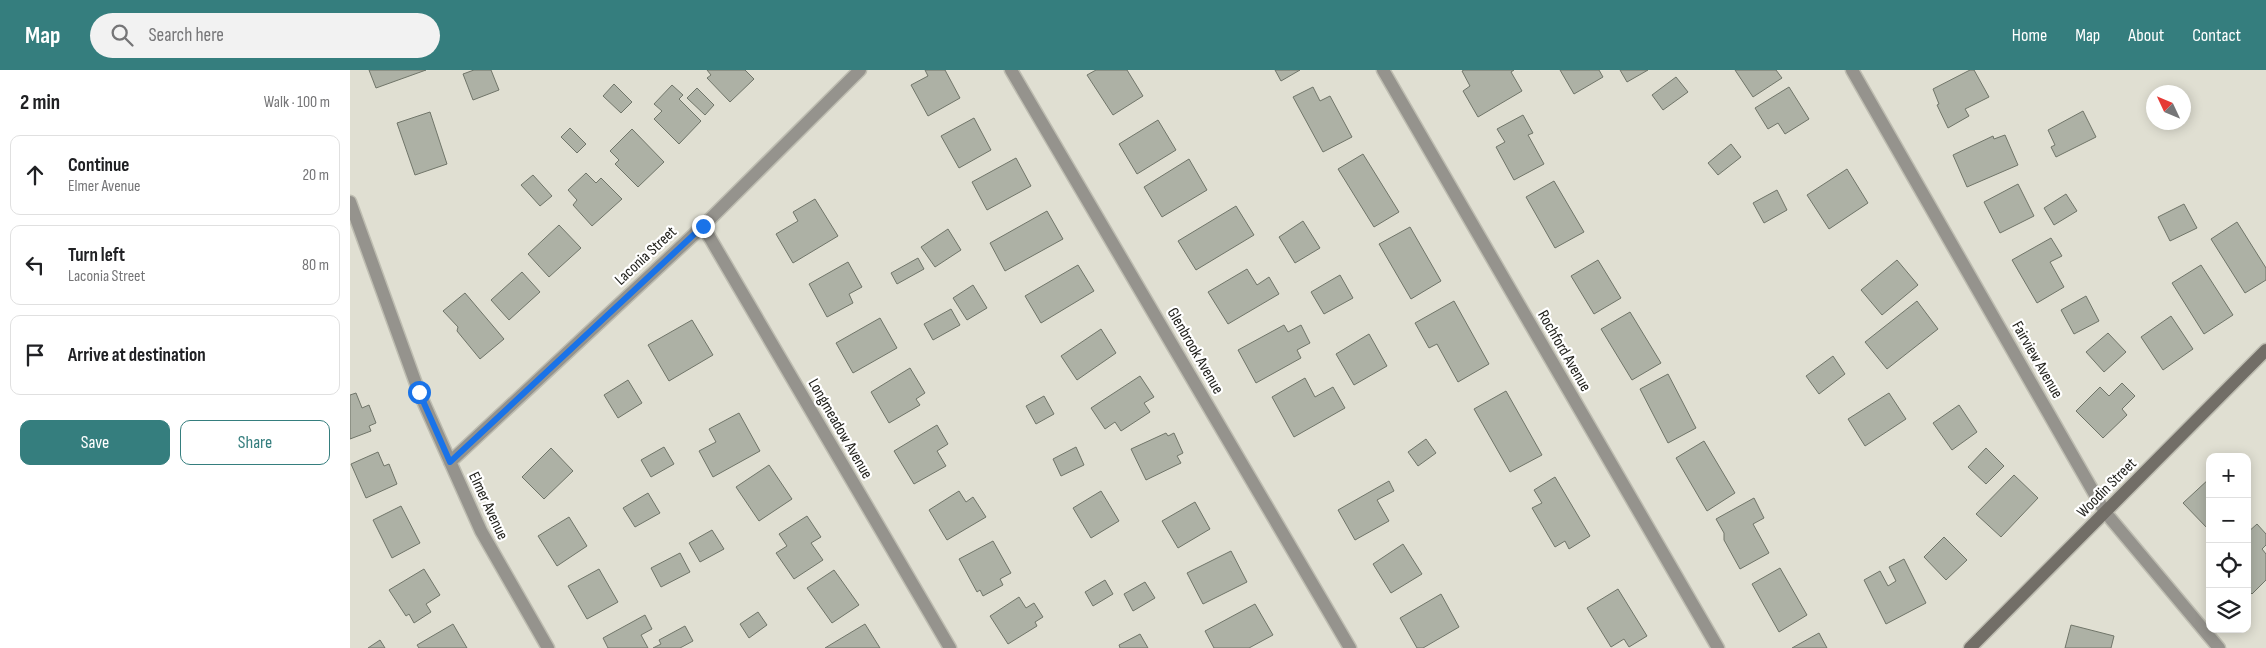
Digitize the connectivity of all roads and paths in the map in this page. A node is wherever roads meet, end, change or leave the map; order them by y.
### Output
1 (860, 70) edge
2 (1011, 70) edge
3 (1383, 70) edge
4 (1852, 70) edge
5 (350, 202) edge
6 (703, 226) junction
7 (2266, 350) edge
8 (450, 462) junction
9 (2106, 512) junction
10 (548, 648) edge
11 (950, 648) edge
12 (1350, 648) edge
13 (1718, 648) edge
14 (1970, 648) edge
15 (2218, 648) edge

1 - 6 street, Laconia Street
2 - 12 street, Glenbrook Avenue
3 - 13 street, Rochford Avenue
4 - 9 street, Fairview Avenue
5 - 8 street, Elmer Avenue
6 - 8 street, Laconia Street
6 - 11 street, Longmeadow Avenue
7 - 9 main road, Woodin Street
8 - 10 street, Elmer Avenue
9 - 14 main road, Woodin Street
9 - 15 street, Fairview Avenue

